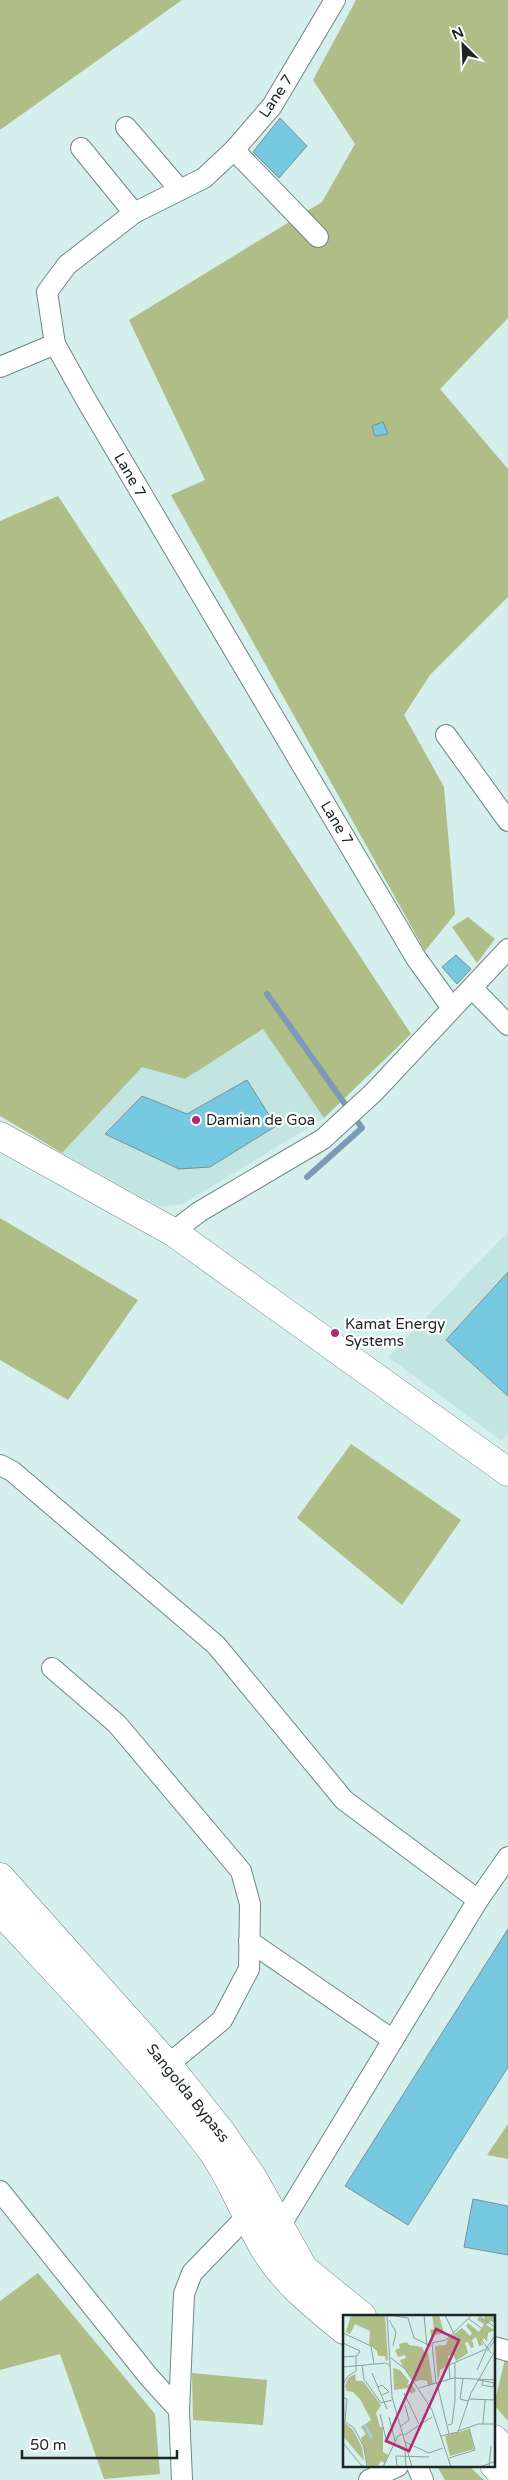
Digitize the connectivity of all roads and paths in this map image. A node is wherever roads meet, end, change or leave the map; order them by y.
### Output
1 (335, 0) edge
2 (126, 127) dead end
3 (81, 148) dead end
4 (234, 150) junction
5 (180, 190) junction
6 (134, 213) junction
7 (318, 237) dead end
8 (55, 344) junction
9 (0, 367) edge
10 (446, 735) dead end
11 (508, 822) edge
12 (508, 950) edge
13 (472, 988) junction
14 (452, 1008) junction
15 (508, 1025) edge
16 (0, 1136) edge
17 (173, 1232) junction
18 (0, 1466) edge
19 (508, 1472) edge
20 (52, 1668) dead end
21 (508, 1857) edge
22 (0, 1877) edge
23 (478, 1900) junction
24 (0, 1911) edge
25 (249, 1942) junction
26 (393, 2040) junction
27 (160, 2072) junction
28 (0, 2191) edge
29 (247, 2216) junction
30 (280, 2227) junction
31 (265, 2251) junction
32 (361, 2315) edge
33 (343, 2329) edge
34 (179, 2410) junction
35 (496, 2440) edge
36 (508, 2454) edge
37 (496, 2467) edge
38 (394, 2468) edge
39 (418, 2468) edge
40 (182, 2480) edge
41 (369, 2480) edge
42 (424, 2480) edge
43 (508, 2480) edge

1 - 4 street, Lane 7
2 - 5 street
3 - 6 street
4 - 5 street, Lane 7
4 - 7 street
5 - 6 street, Lane 7
6 - 8 street, Lane 7
8 - 9 street
8 - 14 street, Lane 7
10 - 11 street
12 - 13 street
13 - 14 street
13 - 15 street
14 - 17 street
16 - 17 main road
17 - 19 main road
18 - 23 street
20 - 25 street
21 - 23 street
22 - 27 main road, Sangolda Bypass
23 - 26 street
24 - 27 main road, Sangolda Bypass
25 - 26 street
25 - 27 street
26 - 30 street
27 - 29 main road, Sangolda Bypass
27 - 30 main road, Sangolda Bypass
28 - 34 street
29 - 31 main road, Sangolda Bypass
29 - 34 street
30 - 31 street
30 - 32 main road, Sangolda Bypass
31 - 33 main road, Sangolda Bypass
34 - 40 street
35 - 36 main road
37 - 43 main road
38 - 41 street
39 - 42 street

